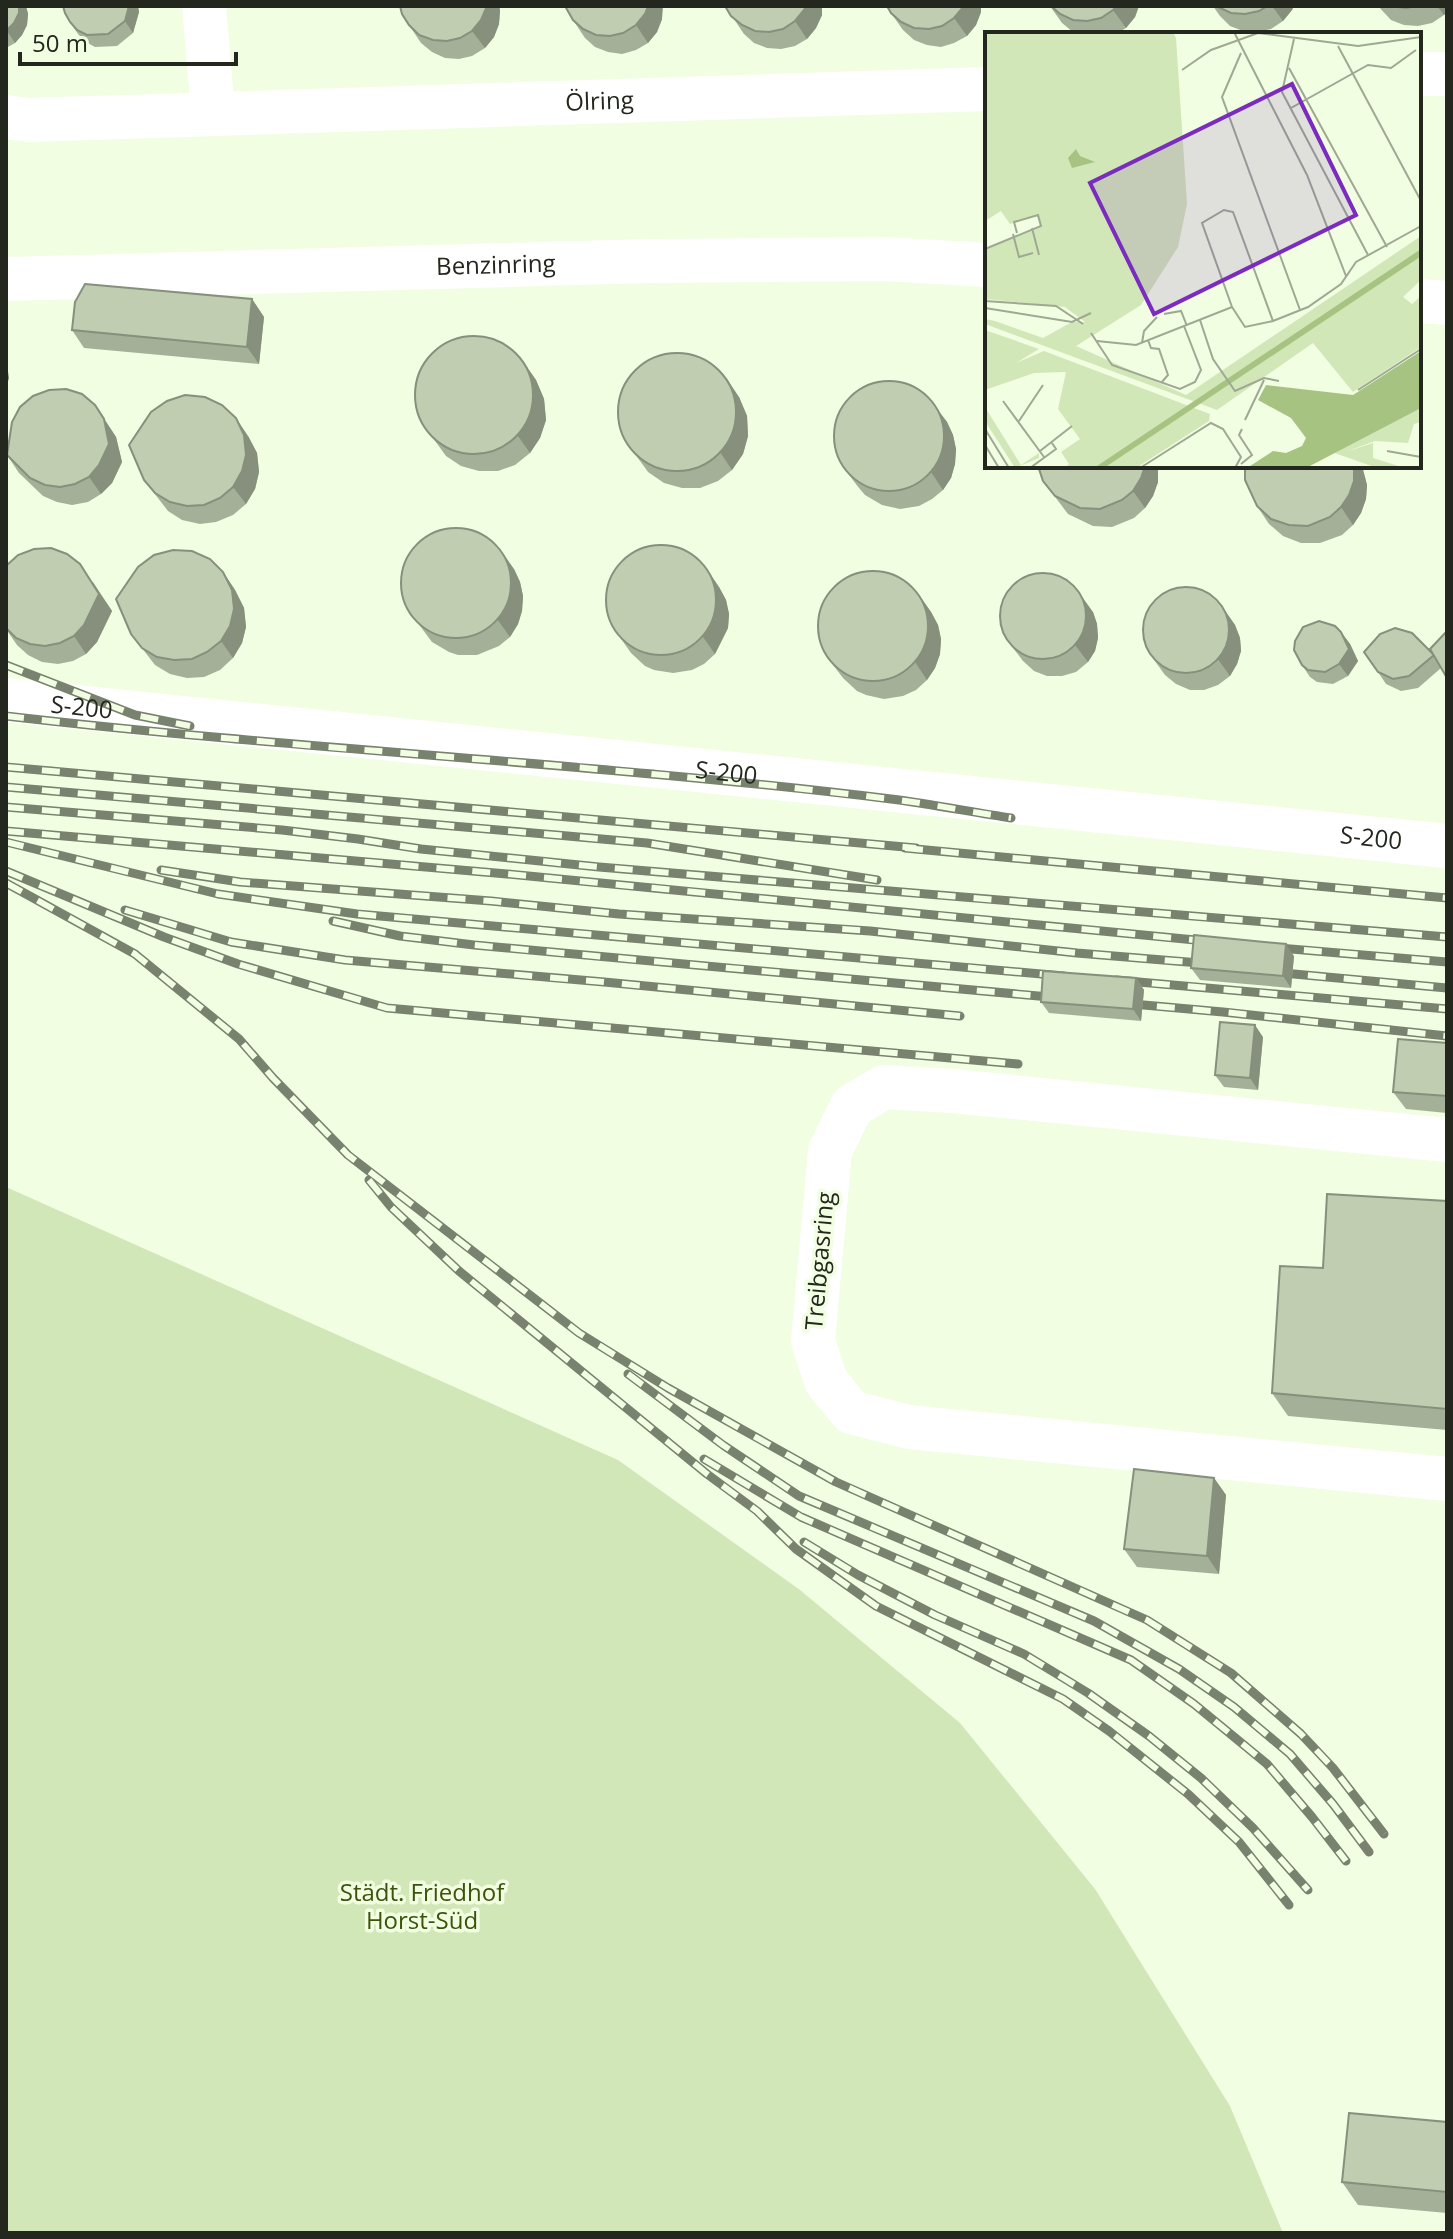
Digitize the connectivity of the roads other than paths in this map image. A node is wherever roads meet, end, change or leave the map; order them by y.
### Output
1 (204, 6) edge
2 (1421, 74) edge
3 (1447, 74) edge
4 (985, 89) edge
5 (213, 114) junction
6 (6, 117) edge
7 (985, 265) edge
8 (6, 279) edge
9 (1421, 301) edge
10 (1447, 303) edge
11 (6, 700) edge
12 (1447, 846) edge
13 (1447, 1140) edge
14 (1447, 1479) edge

1 - 5 lane
2 - 3 lane
4 - 5 lane, Ölring
5 - 6 lane, Ölring
7 - 8 lane, Benzinring
9 - 10 lane
11 - 12 lane, S-200
13 - 14 lane, Treibgasring

